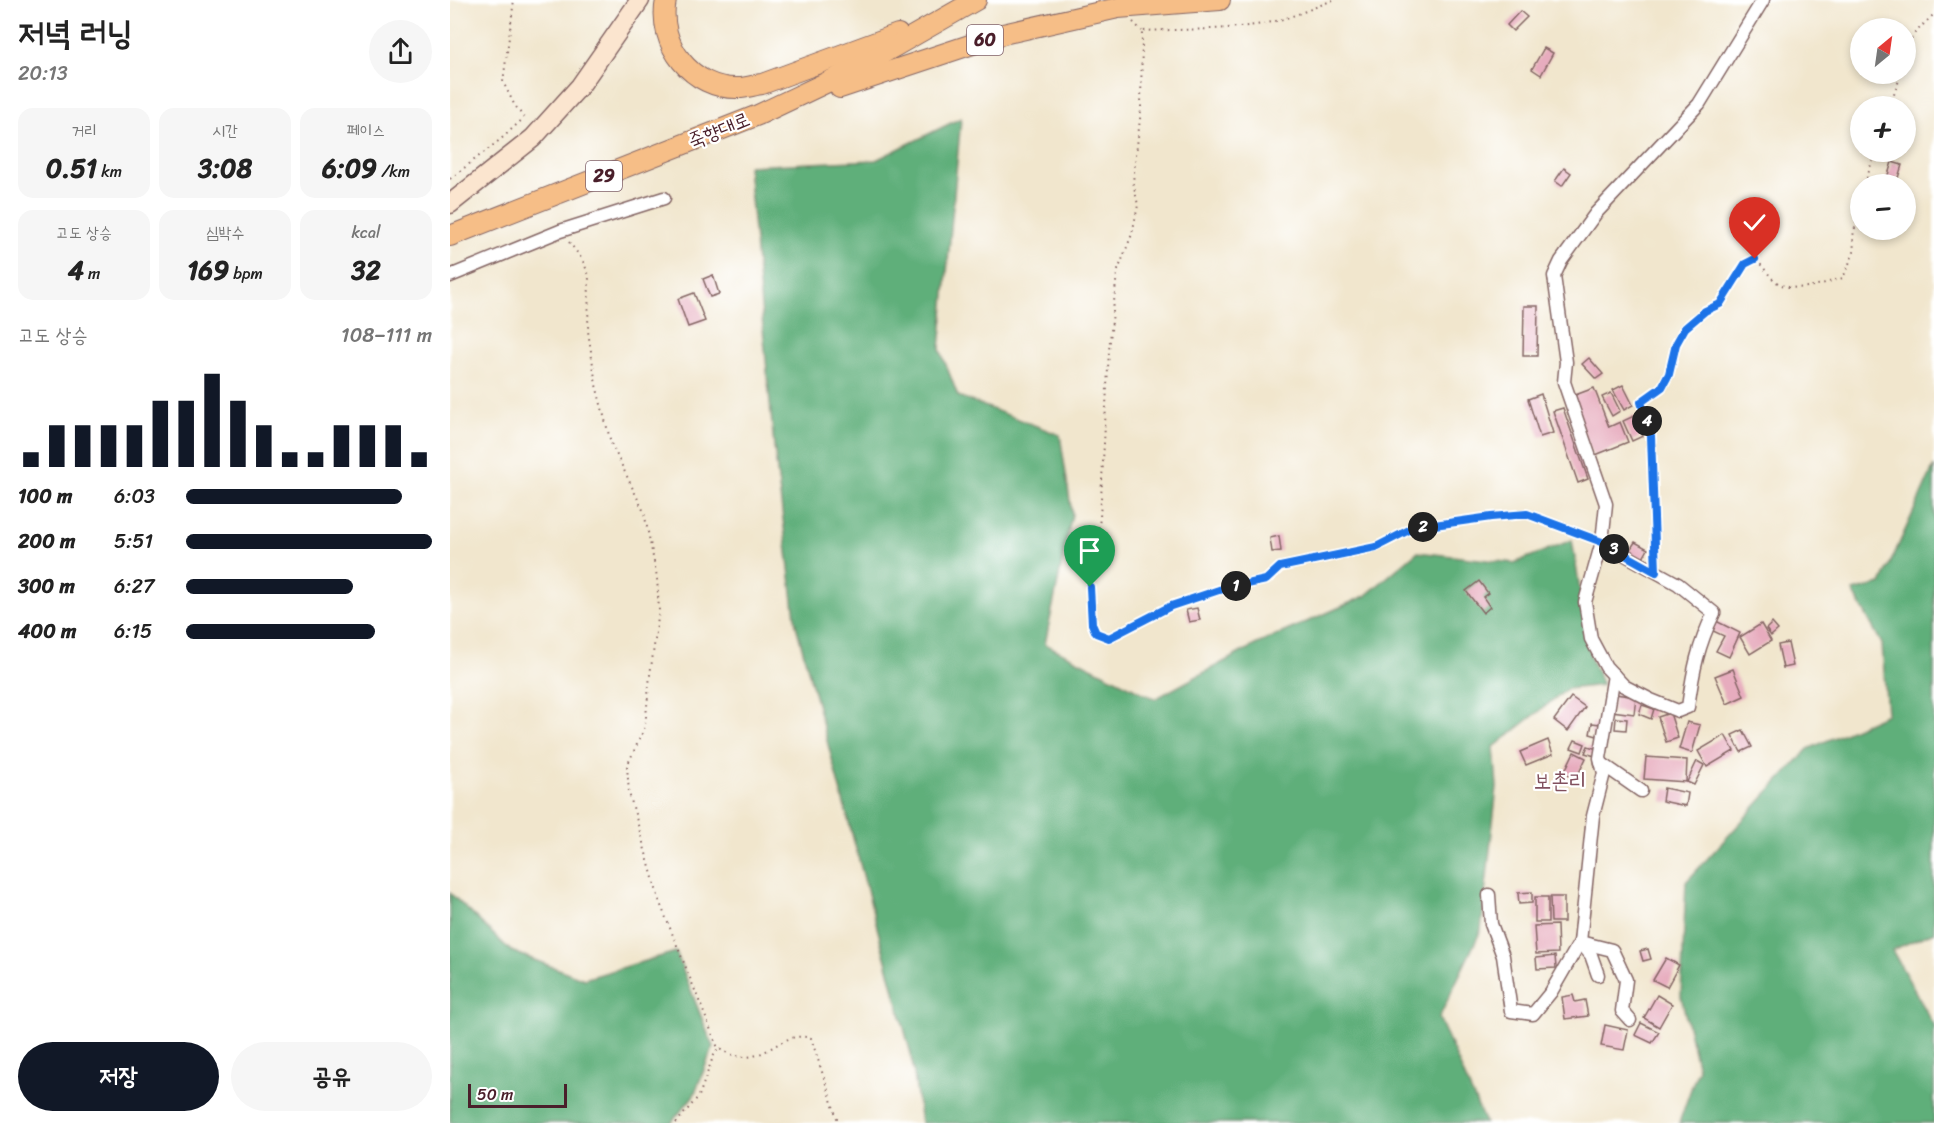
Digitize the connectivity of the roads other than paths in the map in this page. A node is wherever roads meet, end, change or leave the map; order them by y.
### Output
1 (640, 0) edge
2 (666, 0) edge
3 (976, 0) edge
4 (1220, 0) edge
5 (1763, 0) edge
6 (959, 10) junction
7 (758, 115) junction
8 (664, 198) dead end
9 (450, 204) edge
10 (450, 236) edge
11 (450, 276) edge
12 (1602, 542) junction
13 (1614, 675) junction
14 (1601, 763) junction
15 (1641, 791) dead end
16 (1489, 895) dead end
17 (1580, 942) junction
18 (1598, 975) dead end
19 (1630, 1020) dead end

1 - 9 main road
2 - 6 main road
3 - 6 main road, 죽향대로 / 29
4 - 7 main road, 60
5 - 12 street
6 - 7 main road, 죽향대로 / 29
7 - 10 main road, 죽향대로 / 29
8 - 11 street
12 - 13 street
12 - 13 street
13 - 14 street
14 - 15 street
14 - 17 street
16 - 17 street
17 - 18 street
17 - 19 street

